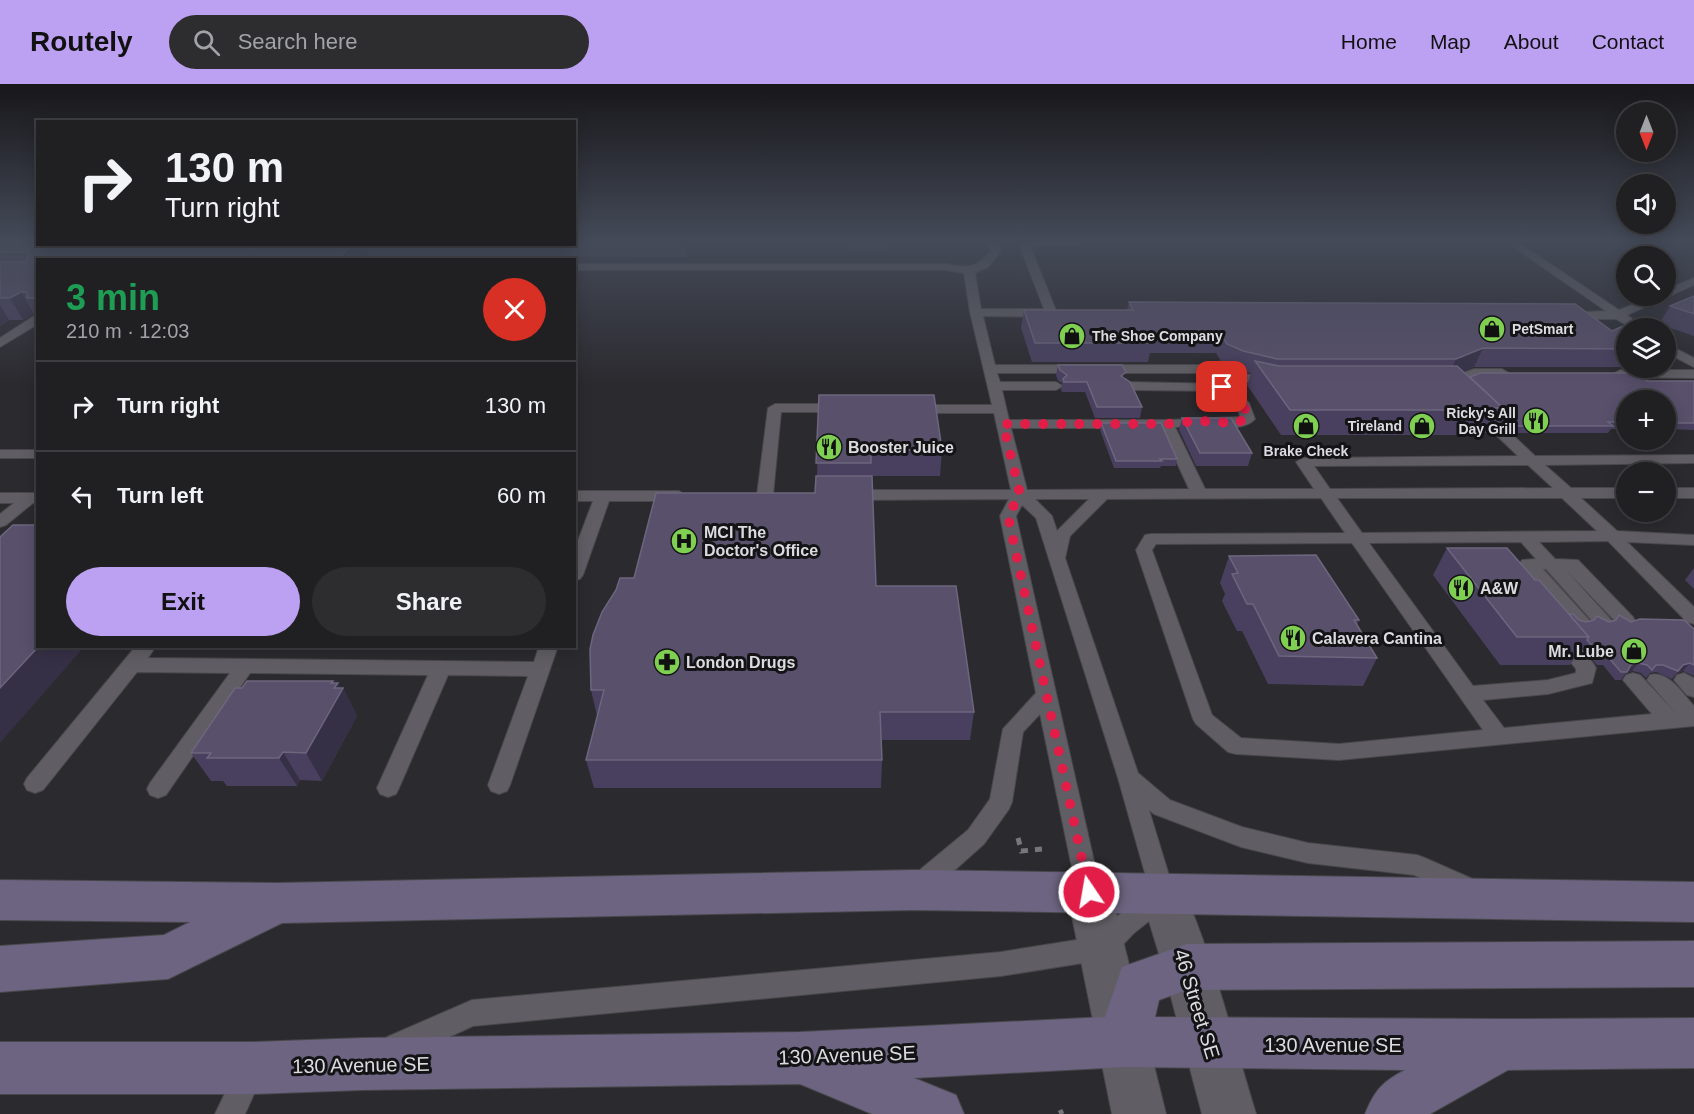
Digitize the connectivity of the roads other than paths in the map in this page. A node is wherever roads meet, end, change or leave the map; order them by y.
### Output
1 (972, 289) edge
2 (1045, 289) edge
3 (1580, 289) edge
4 (1638, 306) edge
5 (976, 312) junction
6 (1556, 315) edge
7 (1618, 315) junction
8 (1623, 318) edge
9 (36, 320) edge
10 (20, 330) junction
11 (36, 330) edge
12 (0, 343) edge
13 (1676, 353) edge
14 (1694, 363) edge
15 (989, 369) junction
16 (1520, 373) edge
17 (1601, 374) edge
18 (1694, 374) edge
19 (1283, 384) edge
20 (1426, 384) edge
21 (994, 386) junction
22 (1056, 386) dead end
23 (1128, 386) edge
24 (1458, 392) junction
25 (860, 408) edge
26 (895, 409) edge
27 (1001, 416) junction
28 (1166, 424) junction
29 (0, 454) edge
30 (36, 454) edge
31 (1694, 459) edge
32 (1531, 460) junction
33 (1324, 493) junction
34 (1566, 493) junction
35 (1616, 493) edge
36 (1676, 493) edge
37 (1694, 493) edge
38 (1020, 494) junction
39 (1103, 494) junction
40 (1199, 494) junction
41 (699, 495) edge
42 (765, 495) edge
43 (834, 495) edge
44 (576, 496) edge
45 (603, 496) junction
46 (0, 498) edge
47 (33, 498) edge
48 (0, 522) edge
49 (1525, 536) junction
50 (1612, 536) junction
51 (1476, 537) junction
52 (1355, 538) junction
53 (1694, 540) edge
54 (1491, 554) edge
55 (1056, 558) junction
56 (1550, 564) junction
57 (576, 570) edge
58 (1694, 618) edge
59 (1581, 621) edge
60 (1603, 621) edge
61 (1626, 621) edge
62 (1549, 624) edge
63 (145, 648) edge
64 (548, 648) edge
65 (132, 664) junction
66 (245, 666) junction
67 (441, 668) junction
68 (541, 669) junction
69 (1634, 680) dead end
70 (1657, 680) dead end
71 (1047, 694) junction
72 (1468, 694) junction
73 (1693, 718) edge
74 (1670, 720) junction
75 (1498, 736) junction
76 (1129, 778) junction
77 (35, 784) dead end
78 (499, 785) dead end
79 (388, 788) dead end
80 (158, 789) dead end
81 (914, 890) junction
82 (1089, 892) junction
83 (1163, 895) junction
84 (1486, 897) junction
85 (0, 900) edge
86 (1694, 902) edge
87 (277, 903) junction
88 (1102, 948) junction
89 (1694, 964) edge
90 (1187, 967) junction
91 (0, 969) edge
92 (1124, 1042) junction
93 (1694, 1043) edge
94 (1210, 1044) junction
95 (1504, 1045) junction
96 (800, 1058) junction
97 (362, 1064) junction
98 (0, 1068) edge
99 (252, 1068) junction
100 (230, 1114) edge
101 (937, 1114) edge
102 (1140, 1114) edge
103 (1229, 1114) edge
104 (1392, 1114) edge

1 - 5 lane
2 - 5 lane
3 - 7 lane
4 - 7 lane
5 - 15 lane
6 - 7 lane
7 - 8 lane
9 - 10 lane
10 - 11 lane
10 - 12 lane
13 - 14 lane
15 - 19 lane
15 - 21 lane
16 - 24 lane
17 - 18 lane
20 - 24 lane
21 - 22 lane
21 - 27 lane
23 - 28 lane
24 - 32 lane
25 - 42 lane
26 - 27 lane
27 - 28 lane
27 - 38 lane
28 - 40 lane
29 - 30 lane
31 - 32 lane
32 - 33 lane
32 - 34 lane
33 - 34 lane
33 - 40 lane
33 - 52 lane
34 - 35 lane
34 - 50 lane
36 - 37 lane
38 - 39 lane
38 - 43 lane
38 - 55 lane
38 - 71 lane
39 - 40 lane
39 - 55 lane
41 - 45 lane
44 - 45 lane
45 - 57 lane
46 - 47 lane
47 - 48 lane
49 - 50 lane
49 - 51 lane
49 - 56 lane
50 - 53 lane
50 - 58 lane
51 - 52 lane
51 - 54 lane
52 - 72 lane
52 - 75 lane
55 - 76 lane
56 - 59 lane
56 - 60 lane
56 - 61 lane
62 - 72 lane
63 - 65 lane
64 - 68 lane
65 - 66 lane
65 - 77 lane
66 - 67 lane
66 - 80 lane
67 - 68 lane
67 - 79 lane
68 - 78 lane
69 - 74 lane
70 - 73 lane
71 - 81 lane
71 - 82 lane
72 - 75 lane
73 - 74 lane
74 - 75 lane
76 - 83 lane
76 - 84 lane
81 - 82 main road
81 - 87 main road
82 - 83 main road
82 - 88 street
83 - 84 main road
83 - 88 lane
83 - 90 street, 46 Street SE
84 - 86 main road
85 - 87 main road
87 - 91 main road
88 - 92 street
88 - 97 lane
89 - 90 main road
90 - 92 main road
90 - 94 street, 46 Street SE
92 - 94 main road, 130 Avenue SE
92 - 96 main road, 130 Avenue SE
92 - 102 street
93 - 95 main road, 130 Avenue SE
94 - 95 main road, 130 Avenue SE
94 - 103 street, 46 Street SE
95 - 104 main road
96 - 97 main road, 130 Avenue SE
96 - 101 main road
97 - 99 main road, 130 Avenue SE
98 - 99 main road, 130 Avenue SE
99 - 100 lane

